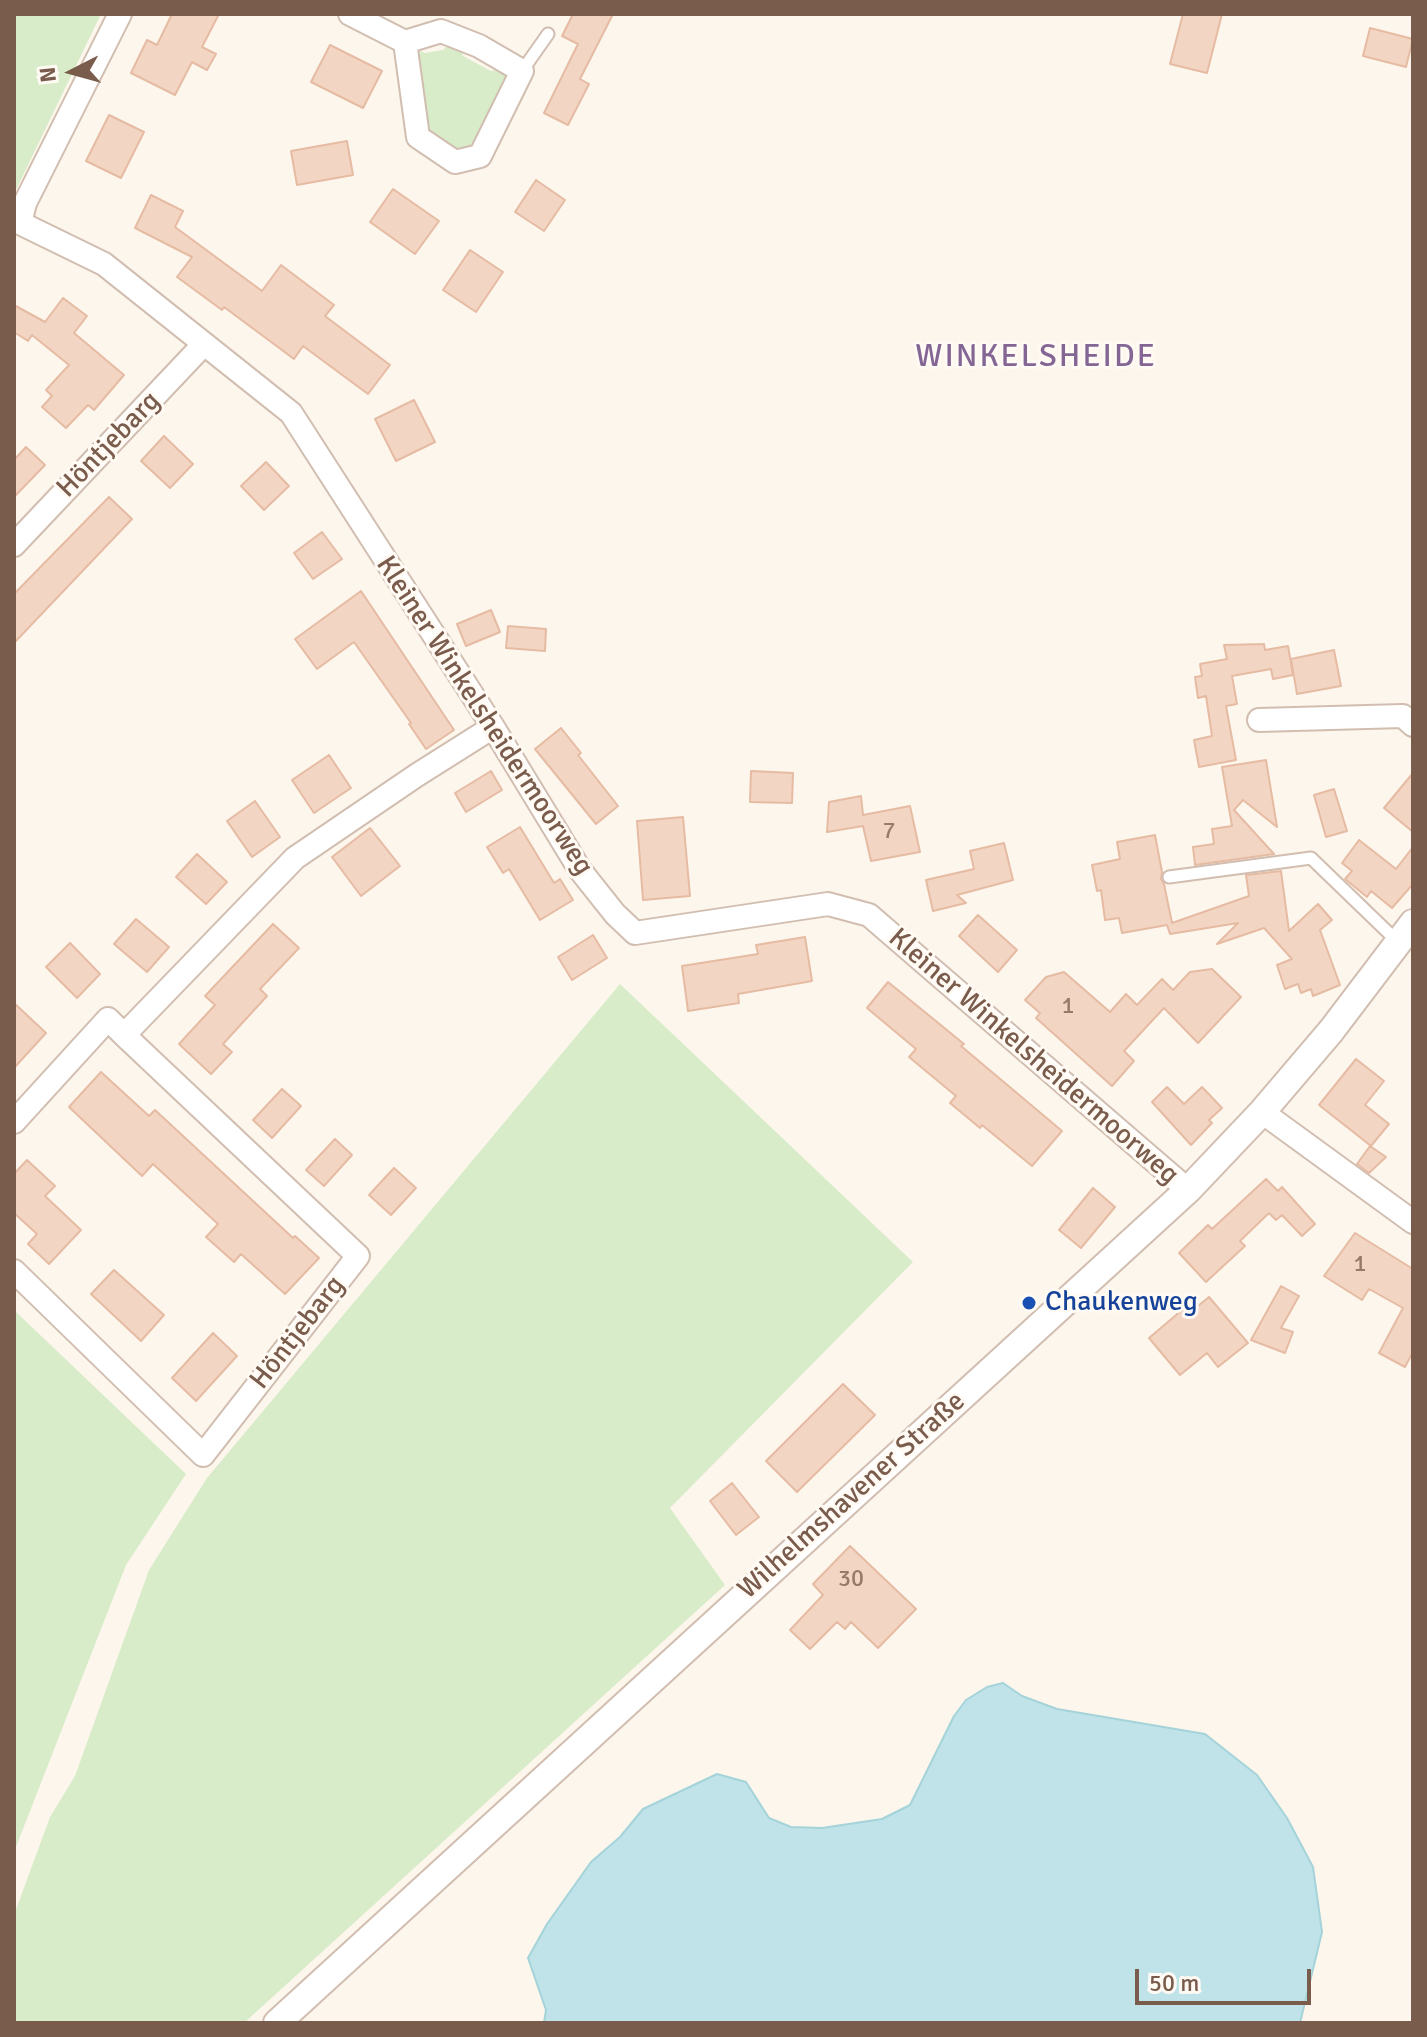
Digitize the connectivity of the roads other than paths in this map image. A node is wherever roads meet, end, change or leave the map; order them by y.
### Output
1 (120, 14) edge
2 (350, 14) edge
3 (548, 34) dead end
4 (405, 42) junction
5 (522, 71) junction
6 (17, 224) edge
7 (204, 344) junction
8 (14, 545) edge
9 (1259, 720) dead end
10 (1413, 725) edge
11 (493, 727) junction
12 (1169, 877) dead end
13 (1405, 933) edge
14 (124, 1035) junction
15 (1262, 1112) junction
16 (14, 1122) edge
17 (1188, 1190) junction
18 (1413, 1222) edge
19 (14, 1271) edge
20 (277, 2023) edge

1 - 6 street, Kleiner Winkelsheidermoorweg
2 - 4 street
3 - 5 lane
4 - 5 street
4 - 5 street
6 - 7 street, Kleiner Winkelsheidermoorweg
7 - 8 street, Höntjebarg
7 - 11 street, Kleiner Winkelsheidermoorweg
9 - 10 street
11 - 14 street
11 - 17 street, Kleiner Winkelsheidermoorweg
12 - 13 lane, Wilhelmshavener Straße
13 - 15 street, Wilhelmshavener Straße
14 - 16 street
14 - 19 street, Höntjebarg
15 - 17 street, Wilhelmshavener Straße
15 - 18 street
17 - 20 street, Wilhelmshavener Straße

